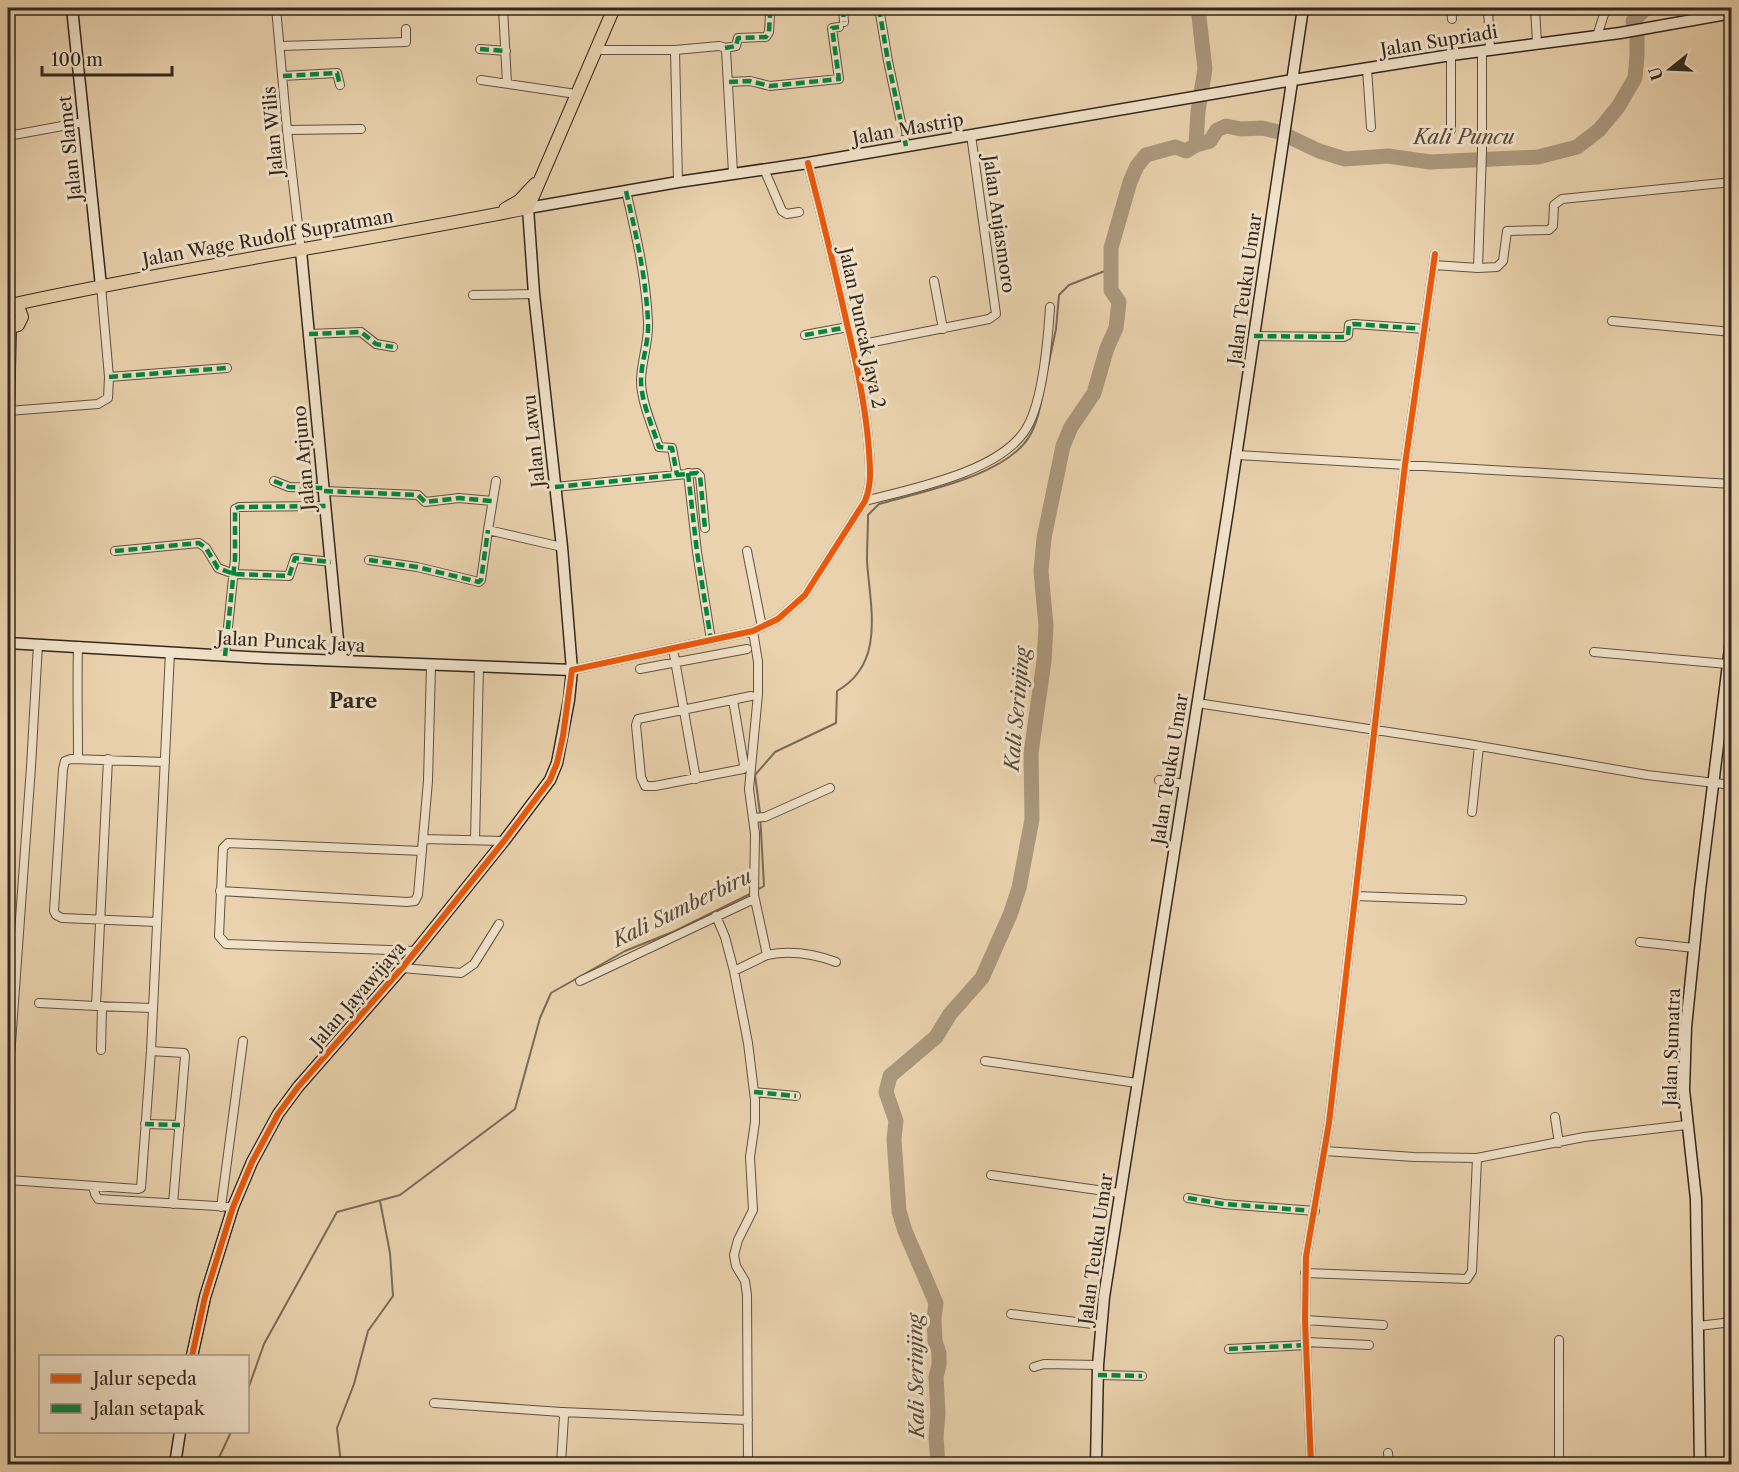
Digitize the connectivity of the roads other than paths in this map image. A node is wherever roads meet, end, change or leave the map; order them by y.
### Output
1 (72, 8) edge
2 (276, 8) edge
3 (503, 8) edge
4 (614, 8) edge
5 (843, 8) edge
6 (879, 8) edge
7 (1303, 8) edge
8 (1451, 8) edge
9 (1488, 8) edge
10 (1535, 8) edge
11 (1606, 8) edge
12 (1731, 13) edge
13 (770, 14) dead end
14 (1452, 19) dead end
15 (406, 28) dead end
16 (1597, 36) junction
17 (1537, 43) junction
18 (281, 46) junction
19 (725, 48) junction
20 (480, 49) dead end
21 (596, 50) junction
22 (675, 50) junction
23 (506, 51) junction
24 (1486, 51) junction
25 (1451, 55) junction
26 (1366, 69) junction
27 (283, 76) junction
28 (481, 80) dead end
29 (1293, 80) junction
30 (729, 82) junction
31 (507, 83) junction
32 (340, 85) dead end
33 (576, 94) junction
34 (84, 122) junction
35 (1371, 127) dead end
36 (287, 129) junction
37 (361, 129) dead end
38 (1451, 130) dead end
39 (971, 135) junction
40 (8, 136) edge
41 (906, 146) junction
42 (808, 163) junction
43 (764, 169) junction
44 (733, 173) junction
45 (541, 176) junction
46 (678, 182) junction
47 (1731, 182) edge
48 (626, 191) junction
49 (528, 208) junction
50 (799, 213) dead end
51 (496, 214) junction
52 (301, 251) junction
53 (1435, 254) dead end
54 (1434, 265) junction
55 (1478, 268) junction
56 (934, 281) dead end
57 (101, 286) junction
58 (534, 294) junction
59 (473, 295) dead end
60 (11, 304) edge
61 (1050, 307) dead end
62 (1612, 321) dead end
63 (848, 327) junction
64 (9, 328) edge
65 (943, 328) junction
66 (1425, 329) junction
67 (1731, 332) edge
68 (309, 334) junction
69 (805, 335) dead end
70 (1254, 336) junction
71 (853, 346) junction
72 (393, 347) dead end
73 (227, 368) dead end
74 (109, 377) junction
75 (8, 412) edge
76 (1236, 454) junction
77 (1405, 465) junction
78 (688, 473) junction
79 (677, 475) junction
80 (274, 481) dead end
81 (496, 481) dead end
82 (1731, 483) edge
83 (555, 487) junction
84 (324, 490) junction
85 (492, 501) junction
86 (865, 501) junction
87 (326, 506) junction
88 (705, 528) dead end
89 (488, 530) junction
90 (562, 547) junction
91 (115, 550) dead end
92 (747, 551) dead end
93 (369, 561) dead end
94 (331, 562) junction
95 (234, 574) junction
96 (762, 627) junction
97 (1731, 632) edge
98 (754, 635) junction
99 (711, 640) junction
100 (8, 644) edge
101 (38, 644) junction
102 (78, 646) junction
103 (747, 649) dead end
104 (170, 652) junction
105 (1594, 652) dead end
106 (225, 656) junction
107 (675, 657) junction
108 (340, 661) junction
109 (1727, 664) junction
110 (431, 665) junction
111 (479, 666) junction
112 (640, 669) dead end
113 (572, 670) junction
114 (750, 696) dead end
115 (733, 699) junction
116 (1197, 703) junction
117 (685, 708) junction
118 (1375, 730) junction
119 (1479, 746) junction
120 (78, 759) junction
121 (108, 759) junction
122 (165, 762) junction
123 (696, 779) junction
124 (1159, 780) dead end
125 (1184, 784) junction
126 (1714, 784) junction
127 (1731, 785) edge
128 (830, 788) dead end
129 (1473, 812) dead end
130 (759, 817) junction
131 (423, 839) junction
132 (475, 840) junction
133 (504, 841) junction
134 (422, 851) junction
135 (220, 891) junction
136 (754, 894) junction
137 (1356, 896) junction
138 (1462, 900) dead end
139 (716, 916) junction
140 (100, 920) junction
141 (157, 922) junction
142 (499, 924) dead end
143 (1640, 942) dead end
144 (1694, 948) junction
145 (416, 951) junction
146 (767, 955) junction
147 (836, 962) dead end
148 (402, 968) junction
149 (735, 971) junction
150 (580, 981) dead end
151 (39, 1003) dead end
152 (99, 1006) junction
153 (152, 1008) junction
154 (243, 1041) dead end
155 (101, 1050) dead end
156 (151, 1051) junction
157 (985, 1061) dead end
158 (1137, 1083) junction
159 (8, 1085) edge
160 (754, 1092) junction
161 (796, 1096) dead end
162 (1555, 1117) dead end
163 (145, 1124) junction
164 (180, 1125) junction
165 (1686, 1125) junction
166 (1559, 1143) junction
167 (1325, 1151) junction
168 (1477, 1158) junction
169 (991, 1175) dead end
170 (8, 1180) edge
171 (93, 1186) junction
172 (1119, 1193) junction
173 (1188, 1198) dead end
174 (173, 1204) junction
175 (220, 1207) junction
176 (233, 1207) junction
177 (1315, 1211) junction
178 (1305, 1273) junction
179 (1011, 1314) dead end
180 (1305, 1320) junction
181 (1731, 1322) edge
182 (1101, 1325) junction
183 (1383, 1325) dead end
184 (1698, 1326) junction
185 (1559, 1340) dead end
186 (1306, 1343) junction
187 (1369, 1345) dead end
188 (1228, 1348) dead end
189 (192, 1355) edge
190 (1034, 1368) dead end
191 (1098, 1370) junction
192 (1142, 1376) dead end
193 (434, 1403) dead end
194 (562, 1412) junction
195 (748, 1420) junction
196 (180, 1433) edge
197 (1388, 1453) dead end
198 (175, 1464) edge
199 (561, 1464) edge
200 (748, 1464) edge
201 (1096, 1464) edge
202 (1311, 1464) edge
203 (1389, 1464) edge
204 (1559, 1464) edge
205 (1700, 1464) edge

1 - 34 main road, Jalan Slamet
2 - 18 street, Jalan Wilis
3 - 23 street
4 - 21 main road
5 - 30 street
6 - 41 street
7 - 29 main road, Jalan Teuku Umar
8 - 14 street
9 - 24 street
10 - 17 street
11 - 16 street
12 - 16 main road, Jalan Supriadi
13 - 19 street
15 - 18 street
16 - 17 main road, Jalan Supriadi
17 - 24 main road, Jalan Supriadi
18 - 27 street, Jalan Wilis
19 - 22 street
19 - 30 street
20 - 23 street
21 - 22 street
21 - 33 main road
22 - 46 street
23 - 31 street
24 - 25 main road, Jalan Supriadi
24 - 55 street
25 - 26 main road, Jalan Supriadi
25 - 38 street
26 - 29 main road, Jalan Supriadi
26 - 35 street
27 - 32 street
27 - 36 street, Jalan Wilis
28 - 31 street
29 - 39 main road, Jalan Mastrip
29 - 70 main road, Jalan Teuku Umar
30 - 44 street
31 - 33 street
33 - 45 main road
34 - 40 street
34 - 57 main road, Jalan Slamet
36 - 37 street
36 - 52 street, Jalan Wilis
39 - 41 main road, Jalan Mastrip
39 - 65 street, Jalan Anjasmoro
41 - 42 main road, Jalan Mastrip
42 - 43 main road, Jalan Mastrip
42 - 63 street, Jalan Puncak Jaya 2
43 - 44 main road, Jalan Mastrip
43 - 50 street
44 - 46 main road, Jalan Mastrip
45 - 49 main road
45 - 51 main road
46 - 48 main road, Jalan Mastrip
47 - 55 street
48 - 49 main road, Jalan Mastrip
48 - 79 street
49 - 51 main road, Jalan Wage Rudolf Supratman
49 - 58 main road, Jalan Lawu
51 - 52 main road, Jalan Wage Rudolf Supratman
52 - 57 main road, Jalan Wage Rudolf Supratman
52 - 68 main road, Jalan Arjuno
53 - 54 street
54 - 55 street
54 - 66 street
56 - 65 street
57 - 60 main road, Jalan Wage Rudolf Supratman
57 - 74 street
58 - 59 street
58 - 83 main road, Jalan Lawu
60 - 64 main road
61 - 86 street
62 - 67 street
63 - 69 street
63 - 71 street, Jalan Puncak Jaya 2
64 - 75 main road
65 - 71 street, Jalan Anjasmoro
66 - 70 street
66 - 77 street
68 - 72 street
68 - 84 main road, Jalan Arjuno
70 - 76 main road, Jalan Teuku Umar
71 - 86 street, Jalan Puncak Jaya 2
73 - 74 street
74 - 75 street
76 - 77 street
76 - 116 main road, Jalan Teuku Umar
77 - 82 street
77 - 118 street
78 - 79 street
78 - 88 street
78 - 99 street
79 - 83 street
80 - 84 street
81 - 85 street
83 - 90 main road, Jalan Lawu
84 - 85 street
84 - 87 main road, Jalan Arjuno
85 - 89 street
86 - 96 street, Jalan Puncak Jaya 2
87 - 94 main road, Jalan Arjuno
87 - 95 street
89 - 90 street
89 - 93 street
90 - 113 main road, Jalan Lawu
91 - 95 street
92 - 96 street
94 - 95 street
94 - 108 main road, Jalan Arjuno
95 - 106 street
96 - 98 street, Jalan Puncak Jaya 2
97 - 109 main road, Jalan Sumatra
98 - 99 street, Jalan Puncak Jaya 2
98 - 130 street
99 - 107 street, Jalan Puncak Jaya 2
100 - 101 main road, Jalan Puncak Jaya
101 - 102 main road, Jalan Puncak Jaya
101 - 159 street
102 - 104 main road, Jalan Puncak Jaya
102 - 120 street
103 - 107 street
104 - 106 main road, Jalan Puncak Jaya
104 - 122 street
105 - 109 street
106 - 108 main road, Jalan Puncak Jaya
107 - 112 street
107 - 113 street, Jalan Puncak Jaya 2
107 - 117 street
108 - 110 main road, Jalan Puncak Jaya
109 - 126 main road, Jalan Sumatra
110 - 111 main road, Jalan Puncak Jaya
110 - 131 street
111 - 113 main road, Jalan Puncak Jaya
111 - 132 street
113 - 133 main road, Jalan Jayawijaya
114 - 115 street
115 - 117 street
115 - 123 street
116 - 118 street
116 - 125 main road, Jalan Teuku Umar
117 - 123 street
117 - 123 street
118 - 119 street
118 - 137 street
119 - 126 street
119 - 129 street
120 - 121 street
120 - 140 street
121 - 122 street
121 - 140 street
122 - 141 street
124 - 125 street
125 - 158 main road, Jalan Teuku Umar
126 - 127 street
126 - 144 main road, Jalan Sumatra
128 - 130 street
130 - 136 street
131 - 132 street
131 - 134 street
132 - 133 street
133 - 145 main road, Jalan Jayawijaya
134 - 135 street
134 - 135 street
135 - 145 street
136 - 139 street
136 - 146 street
137 - 138 street
137 - 167 street
139 - 149 street
139 - 150 street
140 - 141 street
140 - 152 street
141 - 153 street
142 - 148 street
143 - 144 street
144 - 165 main road, Jalan Sumatra
145 - 148 main road, Jalan Jayawijaya
146 - 147 street
146 - 149 street
148 - 176 main road, Jalan Jayawijaya
149 - 160 street
151 - 152 street
152 - 153 street
152 - 155 street
153 - 156 street
154 - 175 street
156 - 163 street
156 - 164 street
157 - 158 street
158 - 172 main road, Jalan Teuku Umar
160 - 161 street
160 - 195 street
162 - 166 street
163 - 164 street
163 - 171 street
164 - 174 street
165 - 166 street
165 - 184 main road, Jalan Sumatra
166 - 168 street
167 - 168 street
167 - 177 street
168 - 178 street
169 - 172 street
170 - 171 street
171 - 174 street
172 - 182 main road, Jalan Teuku Umar
173 - 177 street
174 - 175 street
175 - 176 street
176 - 189 main road, Jalan Jayawijaya
177 - 178 street
178 - 180 street
179 - 182 street
180 - 183 street
180 - 186 street
181 - 184 street
182 - 191 main road, Jalan Teuku Umar
184 - 205 main road, Jalan Sumatra
185 - 204 street
186 - 187 street
186 - 188 street
186 - 202 street
190 - 191 street
191 - 192 street
191 - 201 main road, Jalan Teuku Umar
193 - 194 street
194 - 195 street
194 - 199 street
195 - 200 street
196 - 198 main road
197 - 203 street

